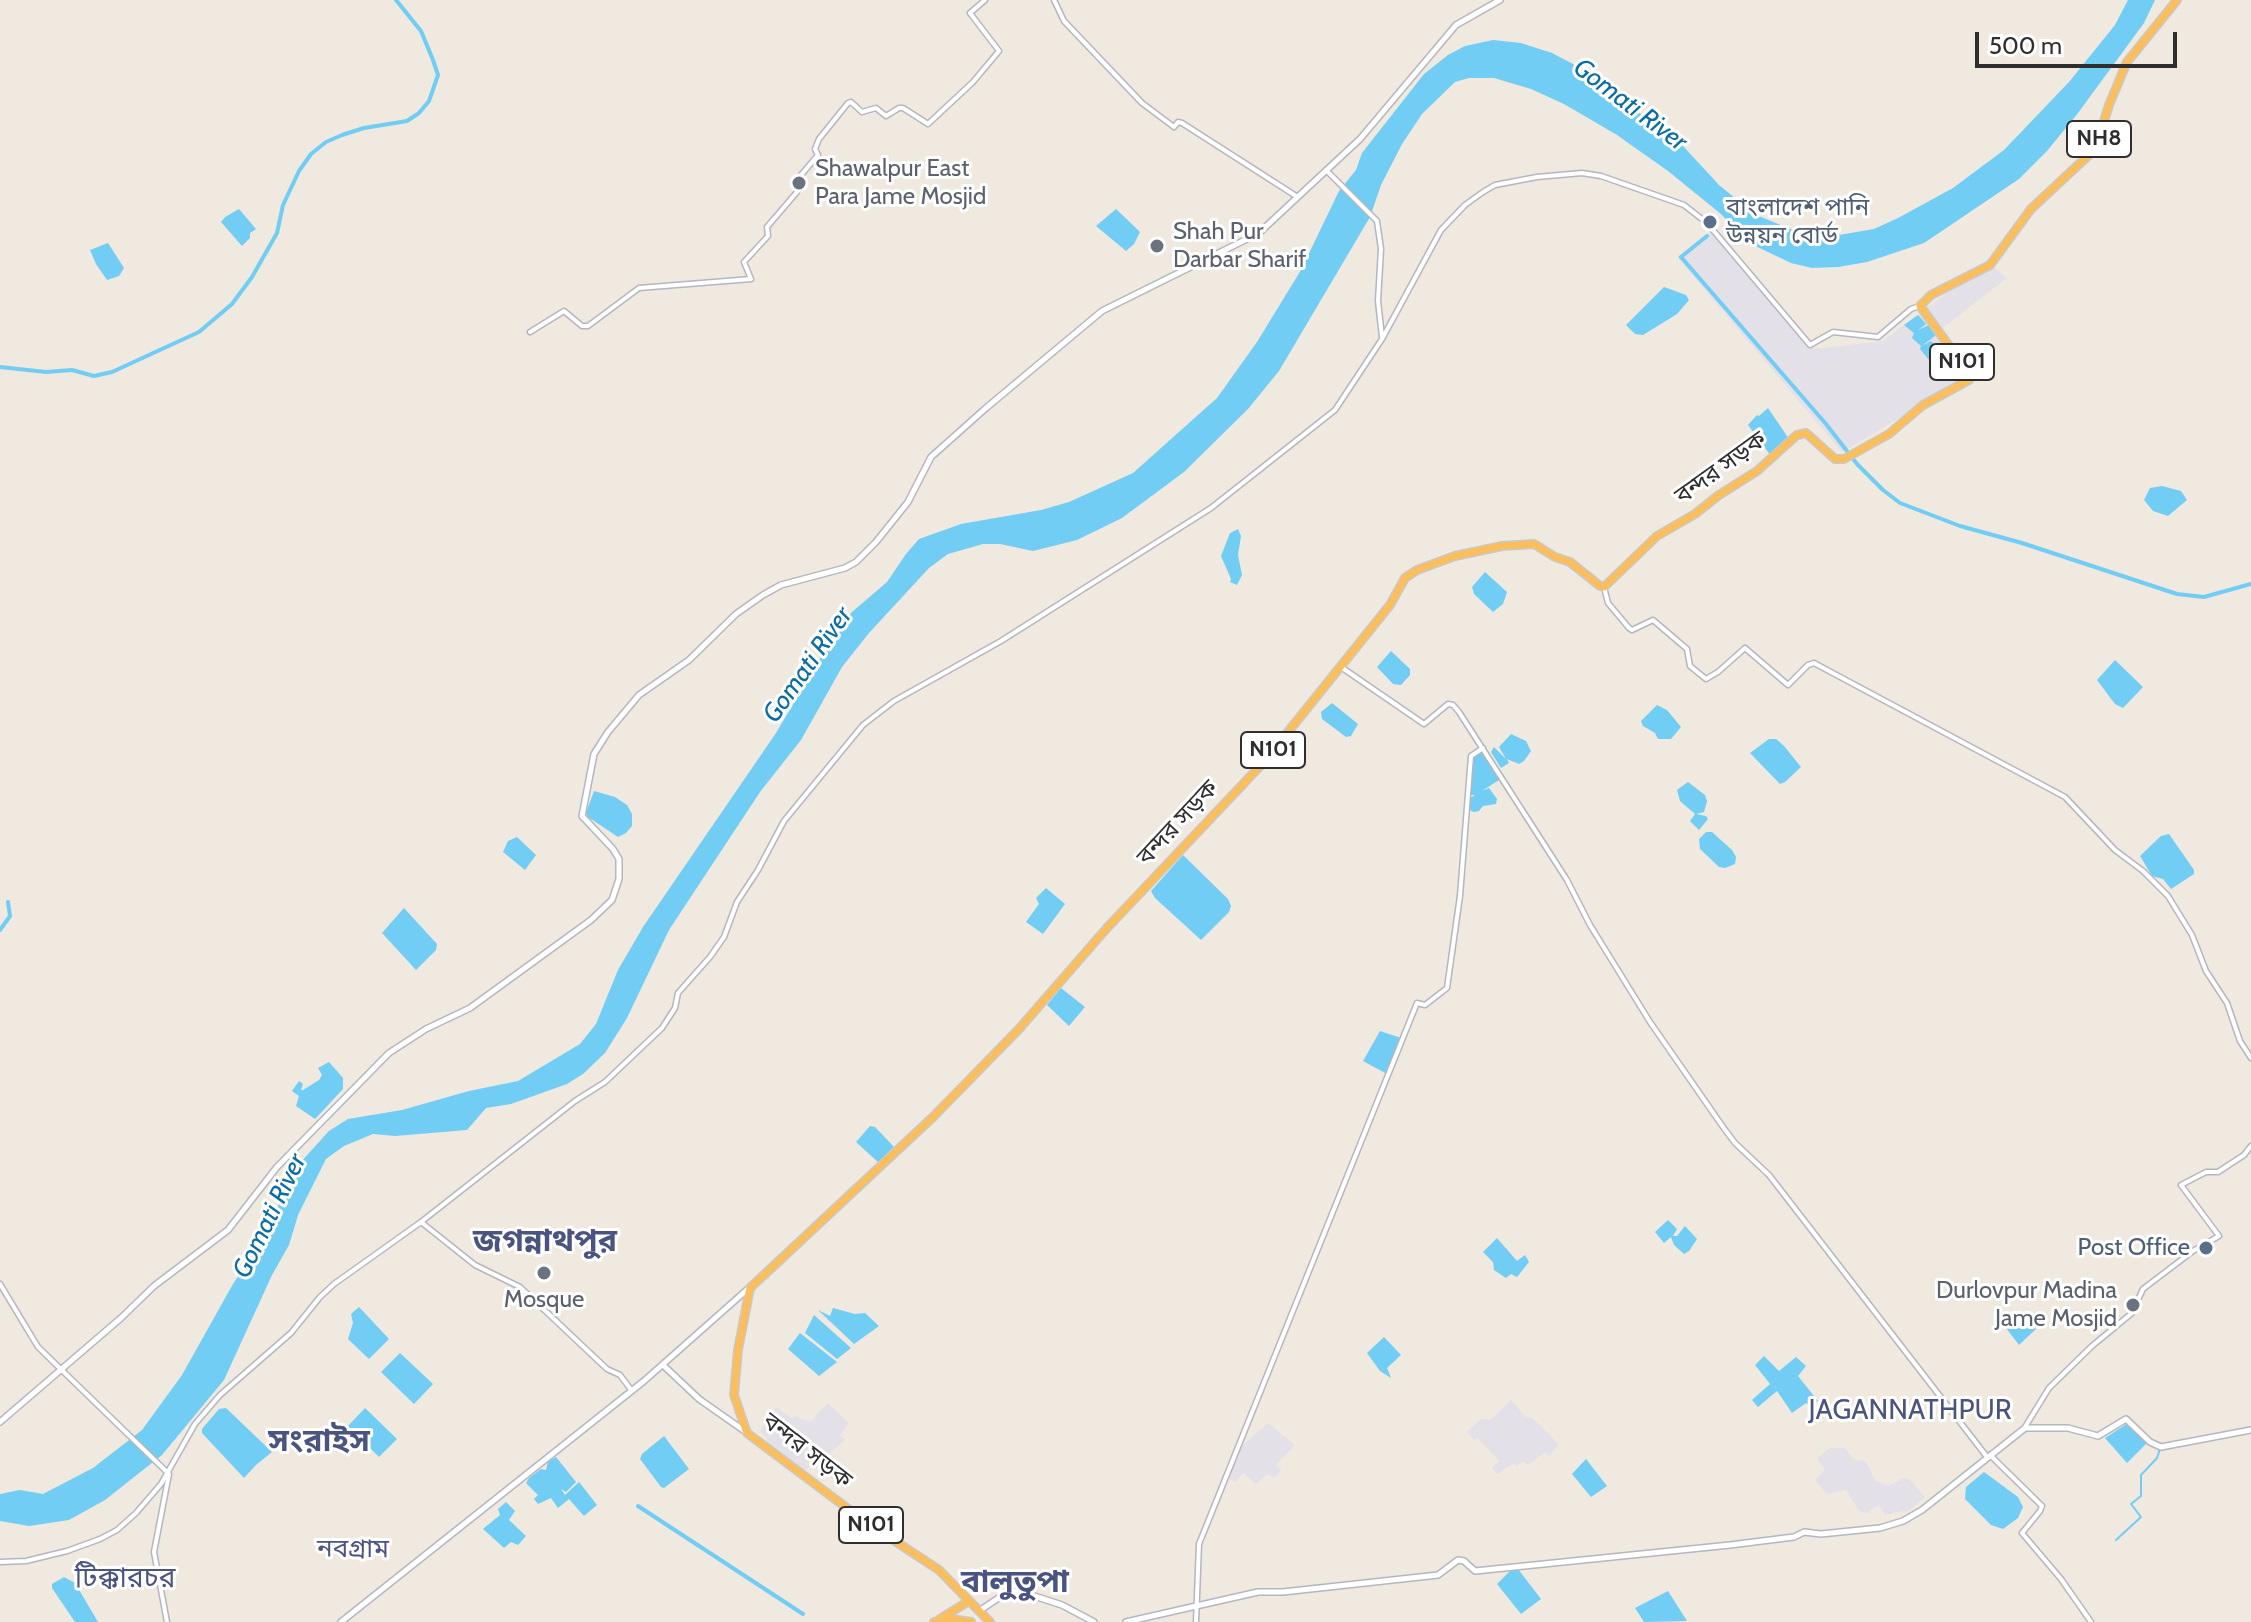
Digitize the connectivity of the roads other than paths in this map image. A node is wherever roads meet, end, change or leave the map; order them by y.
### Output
1 (985, 0) edge
2 (1054, 0) edge
3 (1500, 0) edge
4 (2177, 0) edge
5 (1326, 170) junction
6 (1296, 196) junction
7 (1920, 306) junction
8 (530, 332) dead end
9 (1382, 339) junction
10 (1604, 587) junction
11 (1341, 667) junction
12 (1483, 748) junction
13 (2251, 1058) edge
14 (2251, 1146) edge
15 (421, 1222) junction
16 (0, 1284) edge
17 (750, 1288) junction
18 (663, 1365) junction
19 (61, 1370) junction
20 (632, 1391) junction
21 (0, 1422) edge
22 (2025, 1428) junction
23 (2251, 1430) edge
24 (747, 1433) junction
25 (1989, 1456) junction
26 (166, 1471) junction
27 (156, 1491) junction
28 (166, 1495) junction
29 (0, 1562) edge
30 (969, 1601) junction
31 (1197, 1607) junction
32 (979, 1611) junction
33 (936, 1621) edge
34 (167, 1622) edge
35 (341, 1622) edge
36 (971, 1622) edge
37 (990, 1622) edge
38 (1094, 1622) edge
39 (1126, 1622) edge
40 (1196, 1622) edge
41 (2091, 1622) edge

1 - 8 street
2 - 6 street
3 - 5 main road
4 - 7 highway, NH8
5 - 6 main road
5 - 9 street
6 - 19 main road
7 - 9 street
7 - 10 highway, বন্দর সড়ক / N101
9 - 15 street
10 - 11 highway, বন্দর সড়ক / N101
10 - 13 street
11 - 12 street
11 - 17 highway, বন্দর সড়ক / N101
12 - 25 street
12 - 31 street
14 - 22 street
15 - 20 street
15 - 26 street
16 - 19 street
17 - 18 main road
17 - 24 highway, বন্দর সড়ক
18 - 20 main road
18 - 24 main road
19 - 21 main road
19 - 26 street
20 - 35 main road
22 - 23 main road
22 - 25 main road
24 - 30 highway, বন্দর সড়ক / N101
25 - 31 main road
25 - 41 street
26 - 27 street
26 - 28 street
27 - 28 street
27 - 29 street
28 - 34 street
30 - 32 highway, বন্দর সড়ক / N101
30 - 33 highway
31 - 39 main road
31 - 40 street
32 - 37 highway, বন্দর সড়ক / N101
32 - 38 main road
33 - 36 highway

